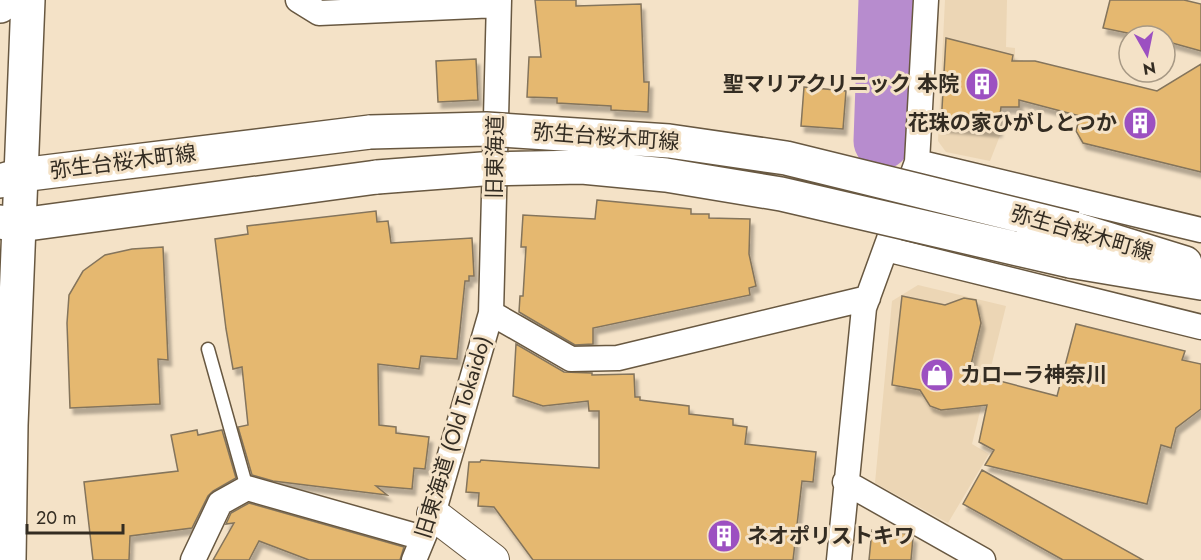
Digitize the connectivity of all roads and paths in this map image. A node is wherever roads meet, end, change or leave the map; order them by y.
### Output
1 (0, 0) edge
2 (28, 0) edge
3 (298, 0) edge
4 (926, 0) edge
5 (498, 2) edge
6 (0, 6) edge
7 (495, 140) junction
8 (917, 162) junction
9 (11, 178) edge
10 (905, 195) junction
11 (10, 223) edge
12 (1201, 230) edge
13 (886, 249) junction
14 (1201, 268) edge
15 (1201, 283) edge
16 (868, 298) junction
17 (491, 313) junction
18 (1201, 327) edge
19 (208, 349) dead end
20 (845, 482) junction
21 (247, 488) junction
22 (423, 538) edge
23 (9, 560) edge
24 (193, 560) edge
25 (493, 560) edge
26 (839, 560) edge
27 (983, 560) edge

1 - 6 main road
2 - 9 main road
3 - 5 street
4 - 8 street
5 - 7 street, 旧東海道
7 - 10 street
7 - 17 street, 旧東海道
8 - 10 street
8 - 12 street
9 - 11 main road
9 - 14 main road, 弥生台桜木町線, bridge
10 - 13 street
11 - 15 main road, 弥生台桜木町線, bridge
11 - 23 main road
13 - 16 street
13 - 18 street
16 - 17 street
16 - 20 street
17 - 22 street, 旧東海道 (Old Tokaido)
19 - 21 lane
20 - 26 street
20 - 27 street
21 - 22 street
21 - 24 street
22 - 25 street

